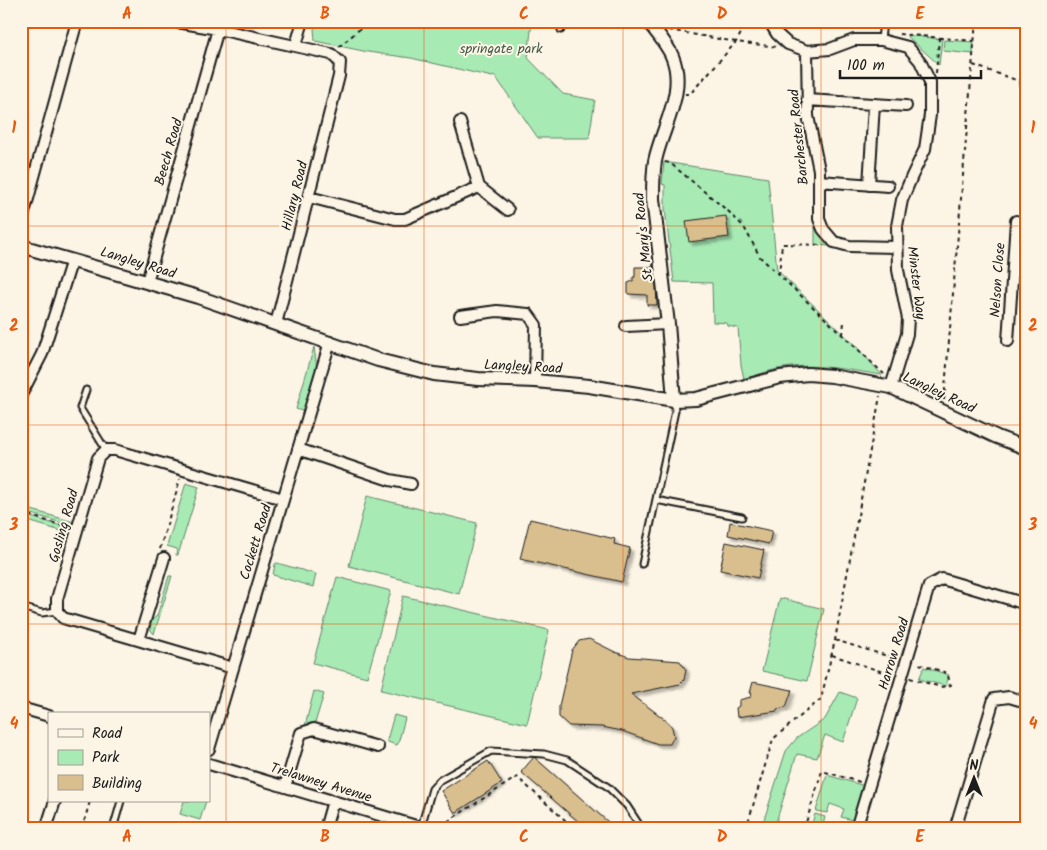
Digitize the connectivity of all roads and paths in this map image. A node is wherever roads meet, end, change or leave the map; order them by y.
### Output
1 (77, 21) edge
2 (303, 21) edge
3 (369, 21) edge
4 (562, 21) edge
5 (748, 21) edge
6 (769, 21) edge
7 (883, 21) edge
8 (976, 21) edge
9 (177, 22) edge
10 (650, 24) edge
11 (218, 29) junction
12 (561, 30) dead end
13 (881, 36) junction
14 (939, 38) junction
15 (974, 41) junction
16 (736, 42) junction
17 (788, 44) junction
18 (296, 46) junction
19 (807, 51) junction
20 (331, 54) junction
21 (973, 65) junction
22 (930, 82) junction
23 (1026, 83) edge
24 (675, 96) junction
25 (807, 100) junction
26 (874, 104) junction
27 (906, 106) dead end
28 (460, 122) dead end
29 (655, 161) junction
30 (819, 181) junction
31 (869, 185) junction
32 (888, 186) dead end
33 (479, 187) junction
34 (309, 197) junction
35 (508, 210) dead end
36 (1016, 221) dead end
37 (21, 224) edge
38 (834, 242) junction
39 (21, 246) edge
40 (896, 247) junction
41 (1014, 252) junction
42 (1026, 252) edge
43 (72, 260) junction
44 (779, 274) junction
45 (147, 282) junction
46 (460, 316) dead end
47 (844, 321) dead end
48 (276, 324) junction
49 (668, 324) junction
50 (626, 326) dead end
51 (843, 335) junction
52 (1008, 341) dead end
53 (330, 342) junction
54 (535, 381) junction
55 (886, 386) junction
56 (86, 390) dead end
57 (21, 395) edge
58 (674, 400) junction
59 (942, 412) junction
60 (1026, 448) edge
61 (298, 449) junction
62 (106, 450) junction
63 (183, 470) junction
64 (411, 484) dead end
65 (283, 499) junction
66 (656, 500) junction
67 (21, 513) edge
68 (742, 517) dead end
69 (77, 530) junction
70 (164, 558) joint
71 (642, 564) dead end
72 (1026, 604) edge
73 (21, 607) edge
74 (57, 611) junction
75 (139, 640) junction
76 (835, 640) junction
77 (831, 655) junction
78 (906, 661) junction
79 (233, 668) junction
80 (902, 676) junction
81 (1026, 702) edge
82 (21, 708) edge
83 (48, 716) edge
84 (210, 746) edge
85 (378, 747) dead end
86 (210, 764) edge
87 (868, 785) junction
88 (285, 787) junction
89 (333, 801) junction
90 (55, 802) edge
91 (90, 802) edge
92 (121, 802) edge
93 (21, 826) edge
94 (426, 826) edge
95 (33, 829) edge
96 (46, 829) edge
97 (82, 829) edge
98 (112, 829) edge
99 (325, 829) edge
100 (575, 829) edge
101 (642, 829) edge
102 (746, 829) edge
103 (804, 829) edge
104 (856, 829) edge
105 (955, 829) edge

1 - 37 street
2 - 18 street
3 - 20 path
4 - 12 lane
5 - 16 path
6 - 17 street, Minster Way
7 - 13 lane
8 - 15 path
9 - 11 street
10 - 16 path
10 - 24 street, St Mary's Road
11 - 18 street
11 - 45 street, Beech Road
13 - 14 path
13 - 19 street, Minster Way
13 - 22 street, Minster Way
14 - 15 path
14 - 22 path
15 - 21 path
16 - 17 path
16 - 24 path
17 - 19 street, Minster Way
18 - 20 street
19 - 25 street, Barchester Road
20 - 34 street, Hillary Road
21 - 23 path
21 - 59 path
22 - 40 street, Minster Way
24 - 29 street, St Mary's Road
25 - 26 street
25 - 30 street, Barchester Road
26 - 27 street
26 - 31 street
28 - 33 street
29 - 44 path
29 - 49 street, St Mary's Road
30 - 31 street
30 - 38 street, Barchester Road
31 - 32 street
33 - 34 street
33 - 35 street
34 - 48 street, Hillary Road
36 - 41 street, Nelson Close
38 - 40 street
38 - 44 path
39 - 43 street, Langley Road
40 - 55 street, Minster Way
41 - 42 street
41 - 52 street, Nelson Close
43 - 45 street, Langley Road
43 - 57 street
44 - 51 path
45 - 48 street, Langley Road
46 - 54 street
47 - 51 path
48 - 53 street, Langley Road
49 - 50 street
49 - 58 street, St Mary's Road
51 - 55 path
53 - 54 street, Langley Road
53 - 61 street, Cockett Road
54 - 58 street, Langley Road
55 - 58 street, Langley Road
55 - 59 street, Langley Road
55 - 76 path
56 - 62 lane
58 - 66 lane
59 - 60 street, Langley Road
61 - 64 street
61 - 65 street, Cockett Road
62 - 63 street
62 - 69 street, Gosling Road
63 - 65 street
63 - 70 path
65 - 79 street, Cockett Road
66 - 68 lane
66 - 71 lane
67 - 69 path
69 - 74 street, Gosling Road
70 - 75 street
72 - 78 street, Harrow Road
73 - 74 lane
74 - 75 street
75 - 79 street
76 - 77 path
76 - 78 path
77 - 80 path
77 - 102 path
78 - 80 street, Harrow Road
78 - 80 path
79 - 84 street, Cockett Road
80 - 87 street, Harrow Road
81 - 105 street
82 - 83 street
85 - 88 street
86 - 88 street, Trelawney Avenue
87 - 103 path
87 - 104 street, Harrow Road
88 - 89 street, Trelawney Avenue
89 - 94 street, Trelawney Avenue
89 - 99 street
90 - 96 street
91 - 97 path
92 - 98 lane
93 - 95 street
94 - 100 path
94 - 101 lane

